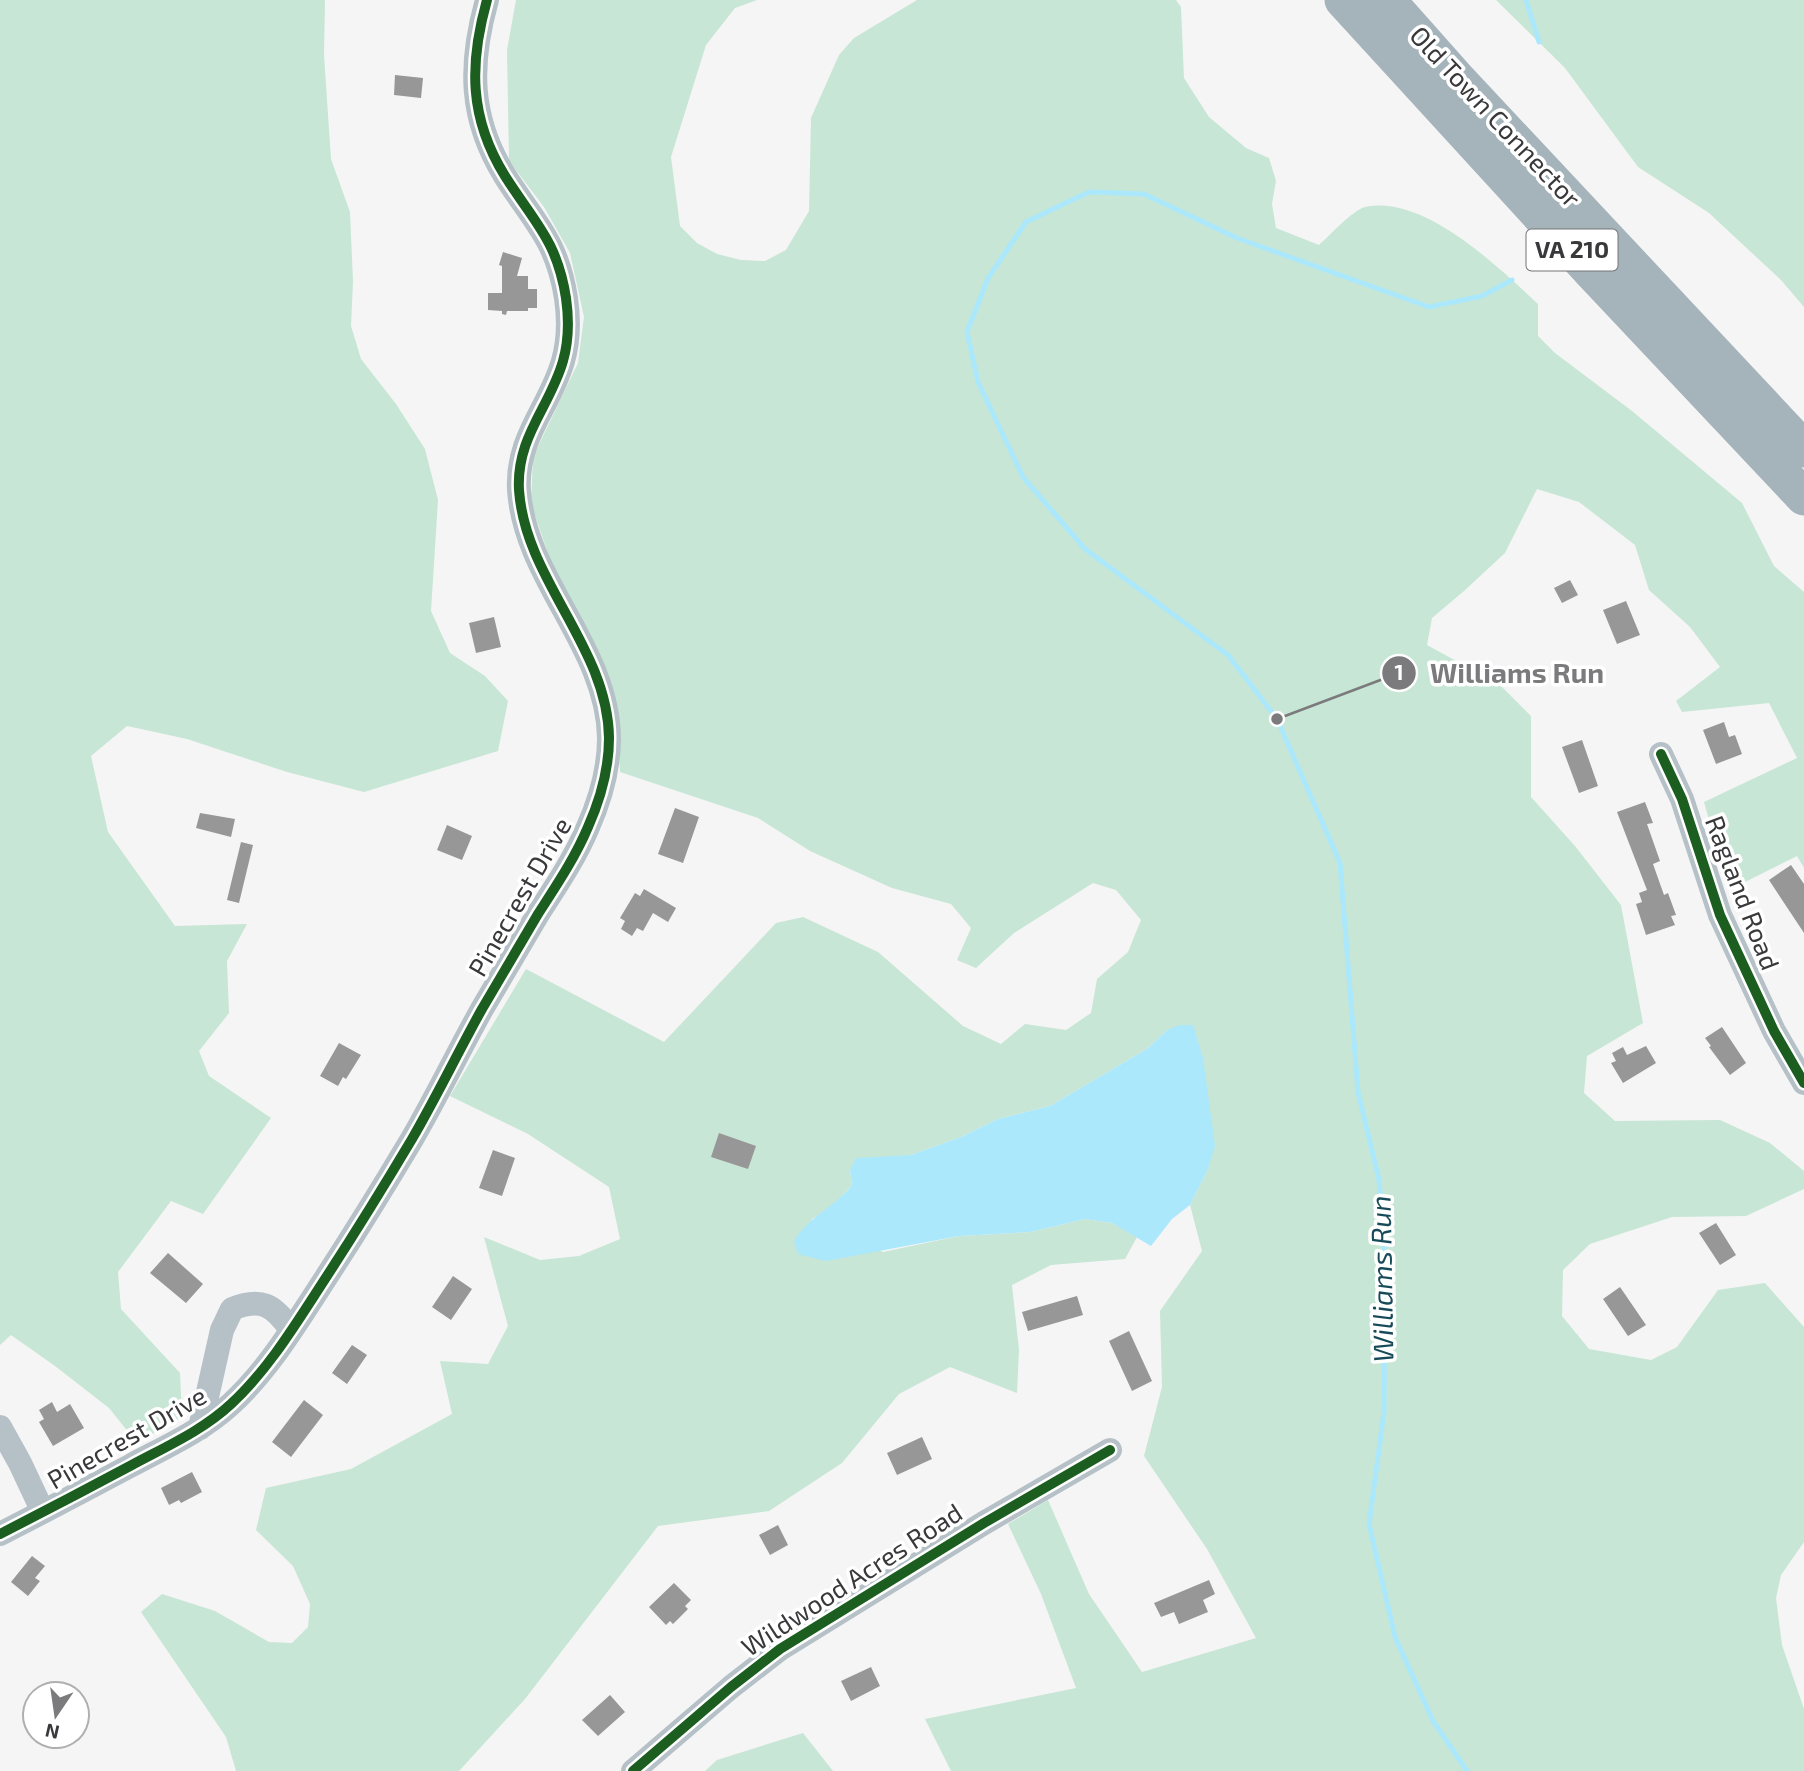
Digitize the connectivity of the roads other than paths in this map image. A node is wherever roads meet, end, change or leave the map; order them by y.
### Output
1 (487, 0) edge
2 (1343, 0) edge
3 (1387, 0) edge
4 (1804, 449) edge
5 (1804, 497) edge
6 (1661, 754) dead end
7 (1804, 1083) edge
8 (291, 1330) junction
9 (0, 1427) edge
10 (200, 1428) junction
11 (1110, 1450) dead end
12 (43, 1512) junction
13 (0, 1534) edge
14 (634, 1771) edge

1 - 8 street, Pinecrest Drive
2 - 5 highway, Old Town Connector / VA 210
3 - 4 highway, Old Town Connector / VA 210
6 - 7 street, Ragland Road
8 - 10 street, Pinecrest Drive
8 - 10 street
9 - 12 street
10 - 12 street, Pinecrest Drive
11 - 14 street, Wildwood Acres Road
12 - 13 street, Pinecrest Drive

